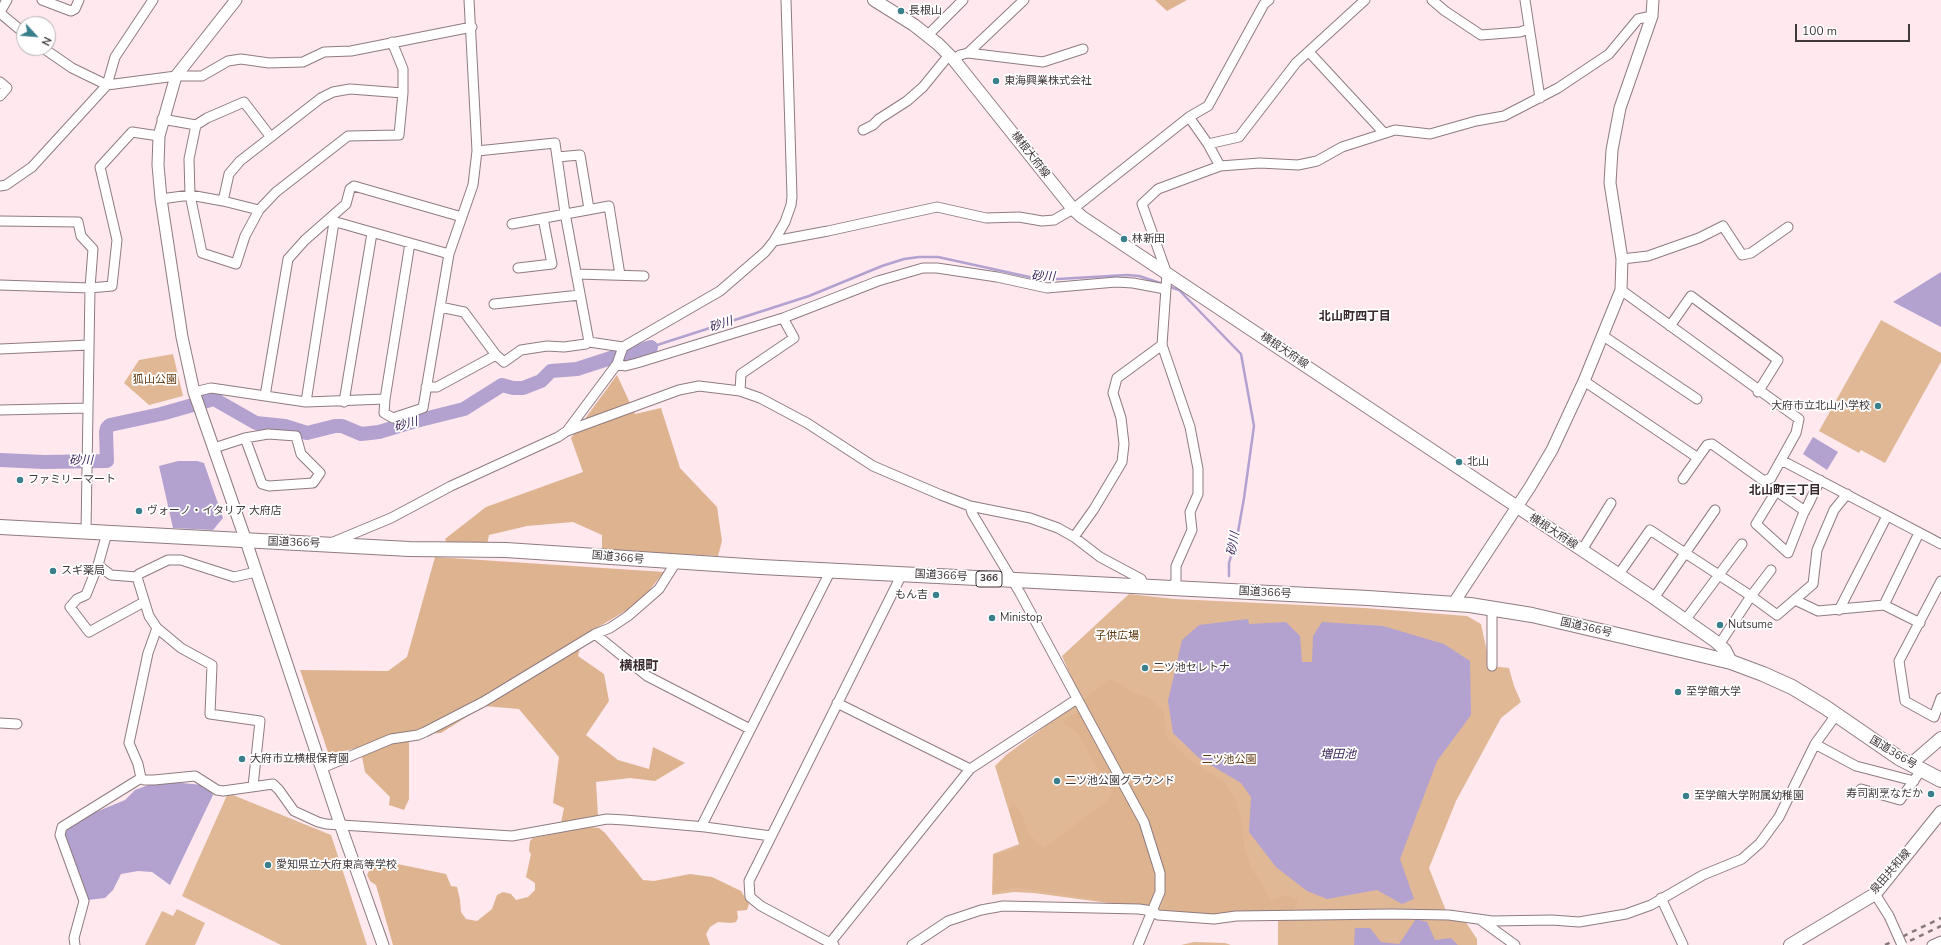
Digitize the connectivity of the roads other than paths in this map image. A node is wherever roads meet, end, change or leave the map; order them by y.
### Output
1 (7, 0) edge
2 (42, 0) edge
3 (79, 0) edge
4 (152, 0) edge
5 (236, 0) edge
6 (470, 0) edge
7 (786, 0) edge
8 (874, 0) edge
9 (963, 0) edge
10 (1024, 0) edge
11 (1365, 0) edge
12 (1432, 0) edge
13 (1525, 0) edge
14 (1653, 0) edge
15 (1263, 1) edge
16 (0, 12) edge
17 (1652, 16) junction
18 (16, 26) edge
19 (472, 27) junction
20 (1529, 29) junction
21 (928, 35) junction
22 (392, 42) junction
23 (1083, 49) dead end
24 (1309, 52) junction
25 (968, 53) junction
26 (55, 56) edge
27 (951, 58) junction
28 (176, 76) junction
29 (0, 82) edge
30 (107, 85) junction
31 (403, 92) junction
32 (0, 96) edge
33 (1540, 98) junction
34 (1189, 116) junction
35 (162, 119) junction
36 (196, 125) junction
37 (863, 130) dead end
38 (1384, 133) junction
39 (159, 136) junction
40 (270, 136) junction
41 (1208, 144) junction
42 (477, 151) junction
43 (557, 157) junction
44 (1220, 166) junction
45 (0, 186) edge
46 (190, 195) junction
47 (161, 199) junction
48 (223, 201) junction
49 (589, 209) junction
50 (1073, 209) junction
51 (259, 210) junction
52 (565, 213) junction
53 (462, 217) junction
54 (543, 218) junction
55 (0, 221) edge
56 (330, 221) junction
57 (512, 224) dead end
58 (1788, 227) dead end
59 (372, 233) junction
60 (774, 241) junction
61 (410, 243) junction
62 (449, 254) junction
63 (1622, 259) junction
64 (518, 268) dead end
65 (576, 274) junction
66 (1167, 274) junction
67 (620, 275) junction
68 (644, 276) dead end
69 (0, 285) edge
70 (90, 288) junction
71 (1165, 289) junction
72 (1621, 290) junction
73 (580, 295) junction
74 (494, 304) dead end
75 (440, 307) junction
76 (783, 318) junction
77 (1670, 326) junction
78 (1602, 335) junction
79 (589, 342) junction
80 (89, 345) junction
81 (1162, 345) junction
82 (623, 347) junction
83 (0, 348) edge
84 (496, 355) junction
85 (618, 362) junction
86 (1584, 381) junction
87 (426, 387) junction
88 (740, 391) junction
89 (1758, 392) junction
90 (195, 394) junction
91 (265, 396) junction
92 (385, 399) junction
93 (1697, 399) dead end
94 (306, 402) junction
95 (344, 402) junction
96 (88, 408) junction
97 (0, 410) edge
98 (567, 431) junction
99 (245, 438) junction
100 (214, 448) junction
101 (1698, 458) junction
102 (1781, 460) junction
103 (1683, 479) dead end
104 (1820, 480) junction
105 (1847, 494) junction
106 (1611, 503) dead end
107 (970, 506) junction
108 (1517, 508) junction
109 (1715, 510) dead end
110 (1805, 511) junction
111 (1887, 516) junction
112 (0, 527) edge
113 (86, 531) junction
114 (107, 533) junction
115 (1919, 533) junction
116 (1074, 537) junction
117 (246, 541) junction
118 (327, 544) junction
119 (1742, 544) dead end
120 (1941, 544) edge
121 (1582, 550) junction
122 (1686, 553) junction
123 (676, 562) junction
124 (98, 565) junction
125 (831, 570) junction
126 (1771, 570) dead end
127 (256, 572) junction
128 (902, 574) junction
129 (1619, 574) junction
130 (1720, 576) junction
131 (137, 577) junction
132 (1010, 580) junction
133 (1941, 581) edge
134 (1145, 587) junction
135 (1171, 588) junction
136 (1751, 596) junction
137 (1654, 598) junction
138 (1794, 600) junction
139 (1937, 600) edge
140 (144, 602) junction
141 (1453, 604) junction
142 (1884, 605) junction
143 (1492, 608) junction
144 (1839, 610) junction
145 (1686, 620) junction
146 (1920, 623) junction
147 (157, 628) junction
148 (595, 634) junction
149 (1719, 645) junction
150 (1731, 662) junction
151 (1492, 666) dead end
152 (1941, 698) edge
153 (1077, 699) junction
154 (837, 704) junction
155 (1836, 716) junction
156 (0, 723) edge
157 (17, 724) dead end
158 (750, 729) junction
159 (1941, 738) edge
160 (1815, 744) junction
161 (322, 768) junction
162 (970, 769) junction
163 (1915, 772) junction
164 (141, 778) junction
165 (1941, 780) edge
166 (253, 786) junction
167 (1861, 789) dead end
168 (1941, 812) edge
169 (340, 824) junction
170 (705, 827) junction
171 (771, 836) junction
172 (1875, 894) junction
173 (1662, 898) junction
174 (1152, 911) junction
175 (1479, 918) junction
176 (1941, 941) edge
177 (832, 944) edge
178 (75, 945) edge
179 (383, 945) edge
180 (912, 945) edge
181 (1138, 945) edge
182 (1515, 945) edge
183 (1682, 945) edge
184 (1790, 945) edge
185 (1902, 945) edge
186 (1932, 945) edge

1 - 16 street
2 - 3 street
4 - 30 street
5 - 28 street
6 - 19 street
7 - 60 street
8 - 21 main road, 横根大府線
9 - 21 street
10 - 25 street
11 - 24 street
12 - 20 street
13 - 20 street
14 - 17 street
15 - 34 street
16 - 18 street
17 - 33 street
17 - 63 street
19 - 22 street
19 - 42 street
20 - 33 street
21 - 27 main road, 横根大府線
22 - 28 street
22 - 31 street
23 - 25 street
24 - 38 street
24 - 41 street
25 - 27 street
26 - 30 street
27 - 37 street
27 - 50 main road, 横根大府線
28 - 30 street
28 - 35 street
29 - 32 street
30 - 45 street
31 - 40 street
31 - 51 street
33 - 38 street
34 - 41 street
34 - 50 street
35 - 36 street
35 - 39 street
36 - 40 street
36 - 46 street
38 - 44 street
39 - 47 street
39 - 70 street
40 - 48 street
41 - 44 street
42 - 43 street
42 - 53 street
43 - 49 street
43 - 52 street
44 - 66 street
46 - 47 street
46 - 48 street
46 - 51 street
47 - 90 street
48 - 51 street
49 - 52 street
49 - 67 street
50 - 60 street
50 - 66 main road, 横根大府線
52 - 54 street
52 - 65 street
53 - 56 street
53 - 62 street
54 - 57 street
54 - 64 street
55 - 70 street
56 - 59 street
56 - 91 street
56 - 94 street
58 - 63 street
59 - 61 street
59 - 95 street
60 - 82 street
61 - 62 street
61 - 92 street
62 - 75 street
63 - 72 street
65 - 67 street
65 - 73 street
66 - 71 street
66 - 108 main road, 横根大府線
67 - 68 street
69 - 70 street
70 - 80 street
71 - 76 street
71 - 81 street
72 - 77 street
72 - 78 street
73 - 74 street
73 - 79 street
75 - 84 street
75 - 87 street
76 - 85 street
76 - 88 street
77 - 89 street
77 - 89 street
78 - 86 street
78 - 93 street
79 - 82 street
79 - 84 street
80 - 83 street
80 - 96 street
81 - 116 street
81 - 135 street
82 - 85 street
84 - 87 street
85 - 98 street
86 - 101 street
86 - 108 street
87 - 92 street
88 - 98 street
88 - 107 street
89 - 102 street
90 - 91 street
90 - 100 street
91 - 94 street
92 - 95 street
94 - 95 street
96 - 97 street
96 - 113 street
98 - 118 street
99 - 99 street
99 - 100 street
100 - 117 street
101 - 102 street
101 - 103 street
102 - 104 street
104 - 105 street
104 - 110 street
105 - 111 street
105 - 138 street
106 - 121 street
107 - 116 street
107 - 132 street
108 - 121 main road, 横根大府線
108 - 141 street
109 - 122 street
110 - 110 street
111 - 115 street
111 - 144 street
112 - 113 highway, 国道366号 / 366
113 - 114 highway, 国道366号 / 366
114 - 117 highway, 国道366号 / 366
114 - 124 street
115 - 120 street
115 - 142 street
116 - 134 street
117 - 118 highway, 国道366号 / 366
117 - 127 street
118 - 123 highway, 国道366号 / 366
119 - 130 street
121 - 129 main road, 横根大府線
122 - 129 street
122 - 130 street
122 - 137 street
123 - 125 highway, 国道366号 / 366
123 - 148 street
124 - 131 street
124 - 140 street
125 - 128 highway, 国道366号 / 366
125 - 158 street
126 - 136 street
127 - 131 street
127 - 161 street
128 - 132 highway, 国道366号 / 366
128 - 154 street
129 - 137 main road, 横根大府線
130 - 136 street
130 - 145 street
131 - 140 street
132 - 134 highway, 国道366号 / 366
132 - 153 street
133 - 139 street
134 - 135 highway, 国道366号 / 366
135 - 141 highway, 国道366号 / 366
136 - 138 street
136 - 149 street
137 - 145 main road, 横根大府線
138 - 144 street
139 - 146 street
140 - 147 street
141 - 143 highway, 国道366号 / 366
142 - 144 street
142 - 146 street
143 - 150 highway, 国道366号 / 366
143 - 151 street
145 - 149 main road, 横根大府線
146 - 152 street
147 - 164 street
147 - 166 street
148 - 158 street
148 - 161 street
149 - 150 main road, 横根大府線
150 - 155 highway, 国道366号 / 366
153 - 162 street
153 - 174 street
154 - 162 street
154 - 171 street
155 - 160 street
155 - 163 highway, 国道366号 / 366
156 - 157 street
158 - 170 street
159 - 163 main road
160 - 163 street
160 - 173 street
161 - 169 street
162 - 177 street
163 - 165 highway, 国道366号 / 366
163 - 167 street
164 - 166 street
164 - 178 street
166 - 169 street
168 - 172 main road, 泉田共和線
169 - 170 street
169 - 179 street
170 - 171 street
171 - 177 street
172 - 184 main road, 泉田共和線
172 - 185 street, bridge
173 - 175 street
173 - 183 street
174 - 175 street
174 - 180 street
174 - 181 street
175 - 182 street
176 - 186 street

